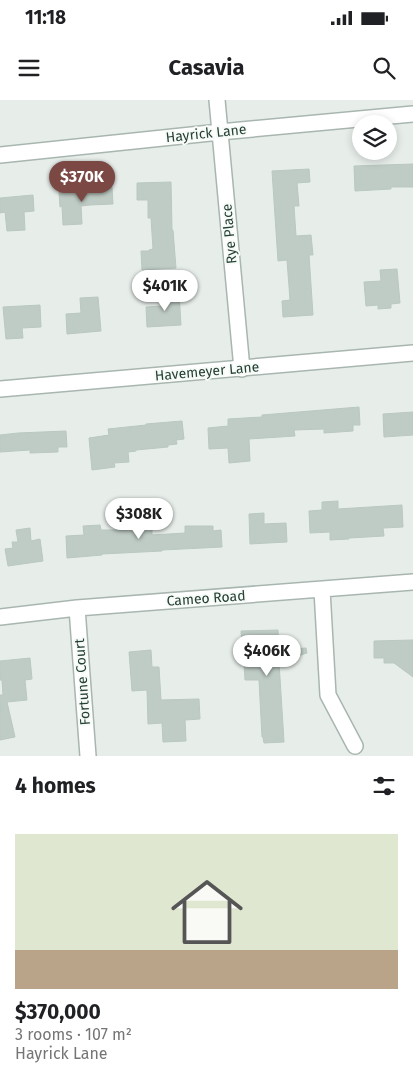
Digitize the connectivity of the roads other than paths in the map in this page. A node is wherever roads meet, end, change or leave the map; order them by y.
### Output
1 (217, 100) edge
2 (413, 114) edge
3 (220, 132) junction
4 (0, 155) edge
5 (413, 353) edge
6 (242, 368) junction
7 (0, 389) edge
8 (413, 582) edge
9 (322, 590) junction
10 (77, 608) junction
11 (0, 616) edge
12 (355, 746) dead end
13 (88, 756) edge

1 - 3 street, Rye Place
2 - 3 street, Hayrick Lane
3 - 4 street, Hayrick Lane
3 - 6 street, Rye Place
5 - 6 street, Havemeyer Lane
6 - 7 street, Havemeyer Lane
8 - 9 street, Cameo Road
9 - 10 street, Cameo Road
9 - 12 street
10 - 11 street, Cameo Road
10 - 13 street, Fortune Court

